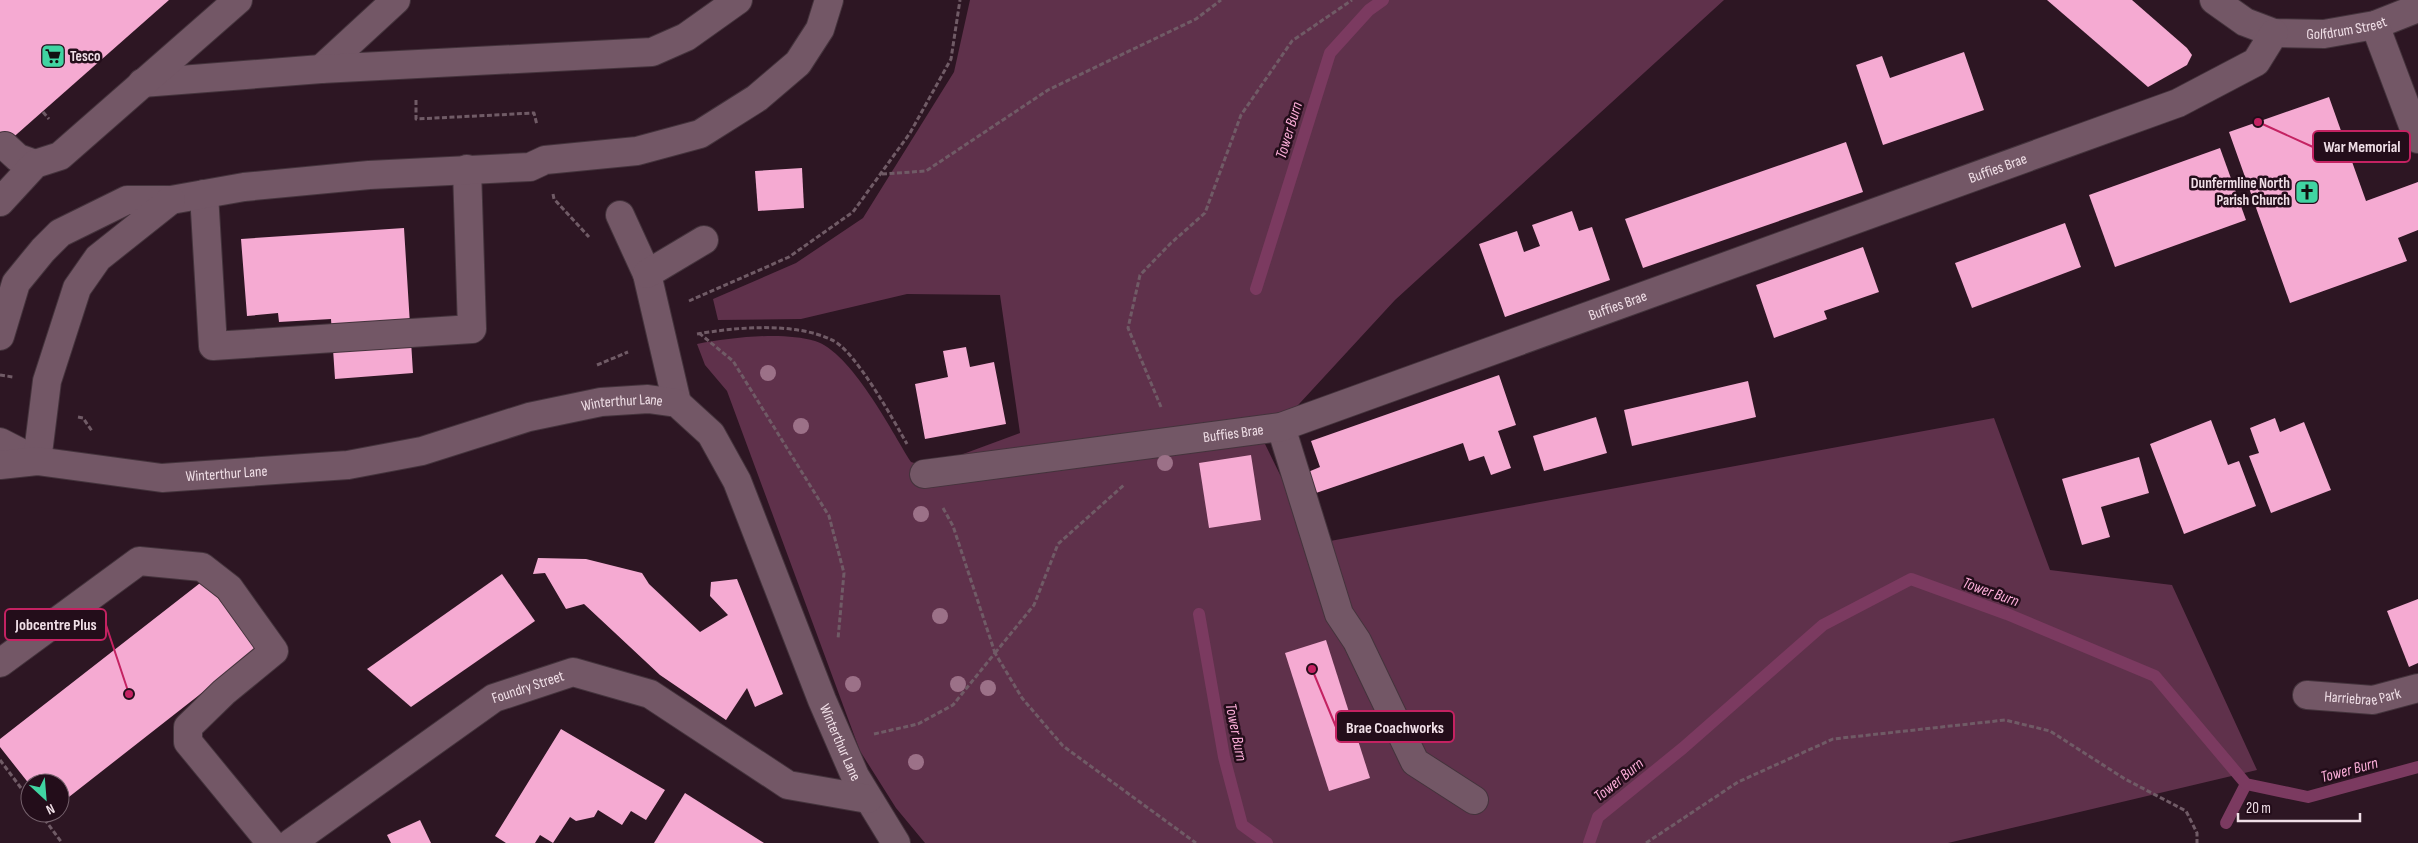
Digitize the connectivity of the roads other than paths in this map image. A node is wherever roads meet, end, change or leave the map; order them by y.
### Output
1 (238, 0) edge
2 (396, 0) edge
3 (738, 0) edge
4 (829, 0) edge
5 (2214, 0) edge
6 (2418, 8) edge
7 (2375, 25) junction
8 (2274, 33) junction
9 (320, 69) junction
10 (142, 83) junction
11 (2418, 139) edge
12 (4, 146) dead end
13 (34, 164) junction
14 (467, 170) junction
15 (204, 194) junction
16 (171, 200) junction
17 (0, 202) edge
18 (620, 215) dead end
19 (704, 240) dead end
20 (647, 274) junction
21 (0, 336) edge
22 (677, 402) junction
23 (1281, 427) junction
24 (0, 442) edge
25 (38, 461) junction
26 (0, 465) edge
27 (924, 474) road end
28 (0, 663) edge
29 (2418, 688) edge
30 (2307, 695) dead end
31 (868, 799) junction
32 (1474, 800) dead end
33 (271, 843) edge
34 (291, 843) edge
35 (896, 843) edge

1 - 10 street
2 - 9 street
3 - 9 street
4 - 14 street
5 - 8 street, Golfdrum Street
6 - 7 street, Golfdrum Street
7 - 8 street, Golfdrum Street
7 - 11 street
8 - 23 street, Buffies Brae
9 - 10 street
10 - 13 street
12 - 13 street
13 - 17 street
14 - 15 street
14 - 15 street
15 - 16 street
16 - 21 street
16 - 25 street
18 - 20 street
19 - 20 street
20 - 22 street
22 - 25 street, Winterthur Lane
22 - 31 street, Winterthur Lane
23 - 27 street, Buffies Brae
23 - 32 street
24 - 25 street
25 - 26 street
28 - 33 street
29 - 30 street, Harriebrae Park
31 - 34 street, Foundry Street
31 - 35 street, Winterthur Lane

